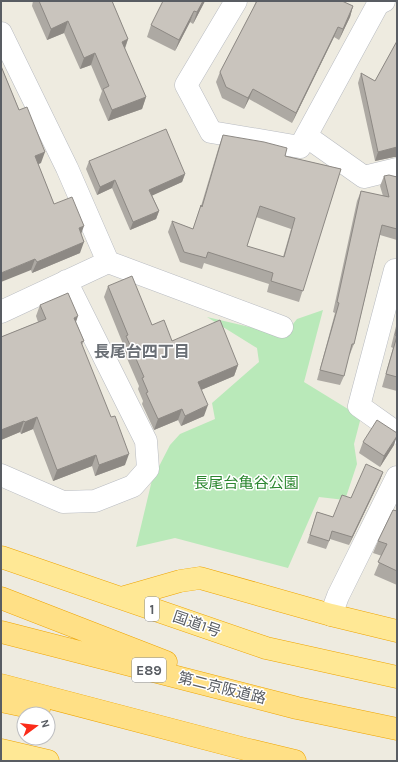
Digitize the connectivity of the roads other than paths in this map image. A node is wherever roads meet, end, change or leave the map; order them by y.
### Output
1 (236, 1) edge
2 (377, 2) edge
3 (1, 33) edge
4 (306, 136) junction
5 (397, 169) edge
6 (108, 262) junction
7 (397, 270) edge
8 (66, 281) junction
9 (1, 312) edge
10 (282, 326) dead end
11 (397, 433) edge
12 (1, 475) edge
13 (397, 477) edge
14 (1, 557) edge
15 (1, 598) edge
16 (121, 598) junction
17 (331, 615) junction
18 (1, 632) edge
19 (397, 632) edge
20 (397, 677) edge
21 (1, 685) edge
22 (261, 699) junction
23 (1, 701) edge
24 (397, 729) edge
25 (245, 749) junction
26 (1, 750) edge
27 (286, 759) edge
28 (48, 761) edge

1 - 4 street
2 - 4 street
3 - 6 street
4 - 5 street
6 - 8 street
6 - 10 street
7 - 11 street
8 - 9 street
8 - 12 street
13 - 17 street
14 - 16 highway, 国道1号 / 1
15 - 22 highway
16 - 17 highway
16 - 20 highway, 国道1号 / 1
17 - 19 highway
18 - 22 highway, 第二京阪道路 / E89
21 - 25 highway
22 - 24 highway, 第二京阪道路 / E89
23 - 25 highway
25 - 27 highway
26 - 28 highway

